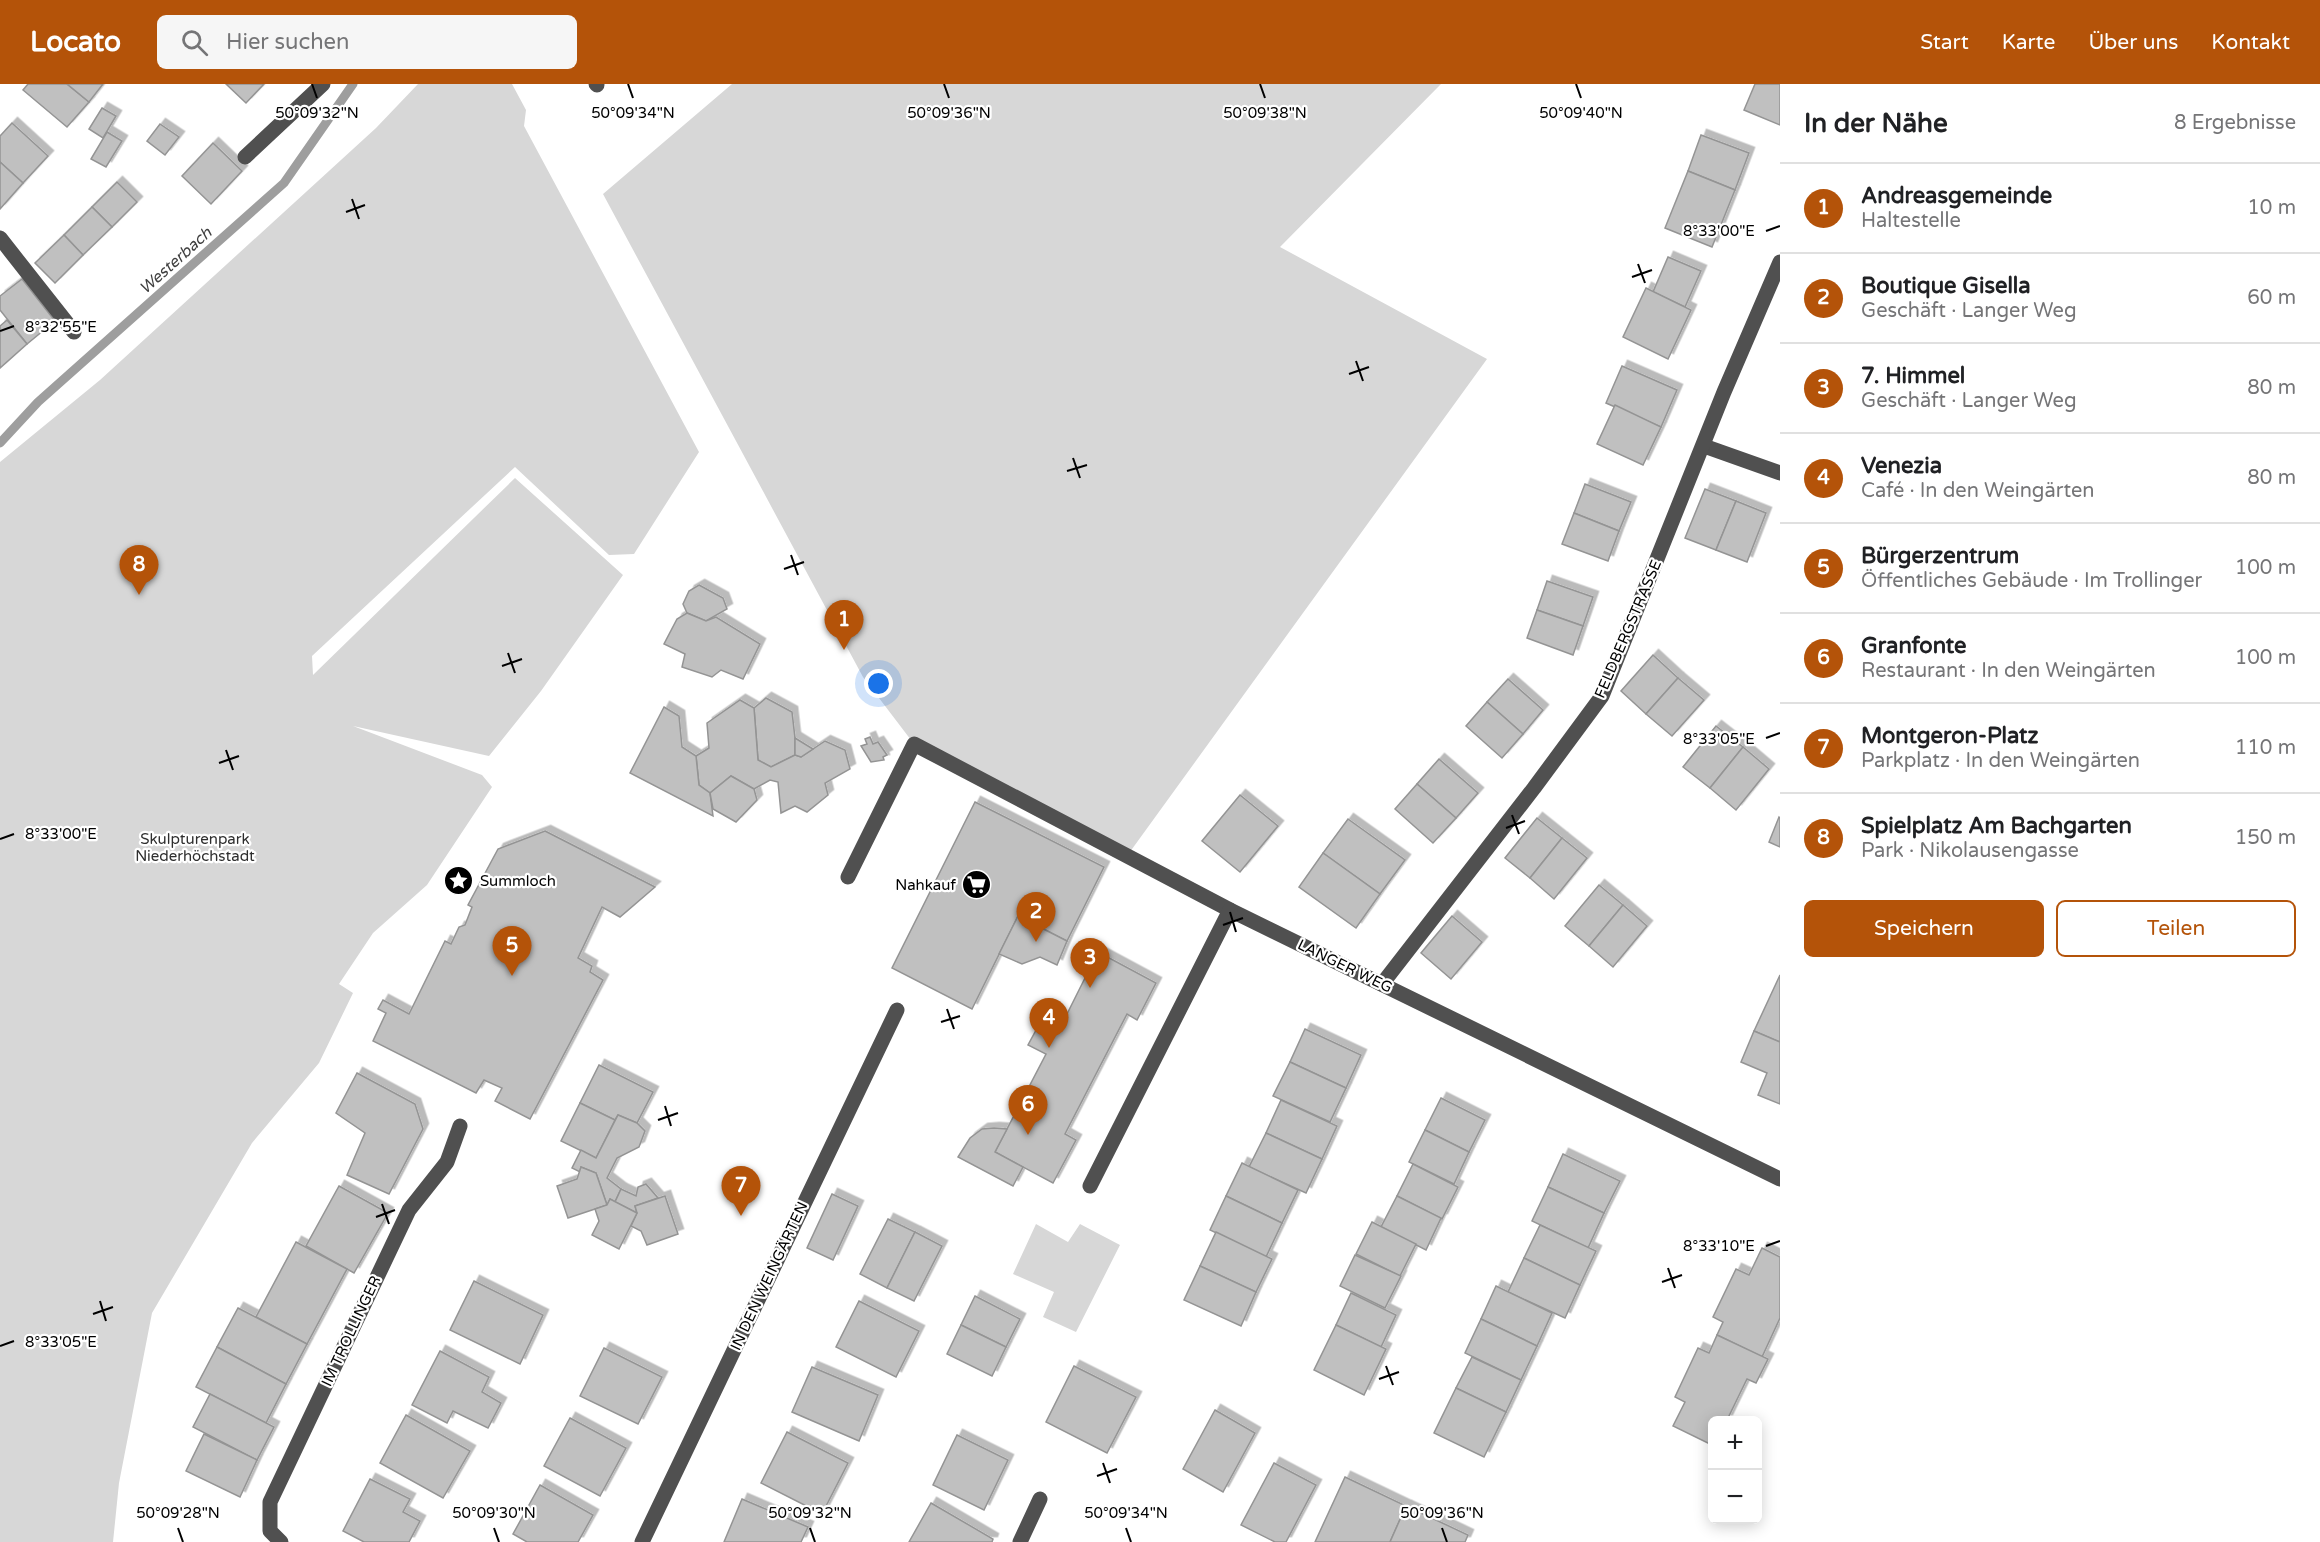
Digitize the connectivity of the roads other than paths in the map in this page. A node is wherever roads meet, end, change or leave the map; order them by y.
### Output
1 (323, 84) edge
2 (245, 157) dead end
3 (0, 238) edge
4 (1780, 262) edge
5 (74, 332) dead end
6 (1704, 446) junction
7 (1780, 473) edge
8 (848, 877) dead end
9 (1230, 910) junction
10 (1382, 984) junction
11 (897, 1010) dead end
12 (460, 1126) dead end
13 (1780, 1179) edge
14 (1090, 1186) dead end
15 (1040, 1499) dead end
16 (281, 1542) edge
17 (642, 1542) edge
18 (1020, 1542) edge

1 - 2 street
3 - 5 street
4 - 6 street, FELDBERGSTRASSE
6 - 7 street
6 - 10 street, FELDBERGSTRASSE
8 - 9 street, LANGER WEG
9 - 10 street, LANGER WEG
9 - 14 street
10 - 13 street, LANGER WEG
11 - 17 street, IN DEN WEINGÄRTEN
12 - 16 street, IM TROLLINGER
15 - 18 street

